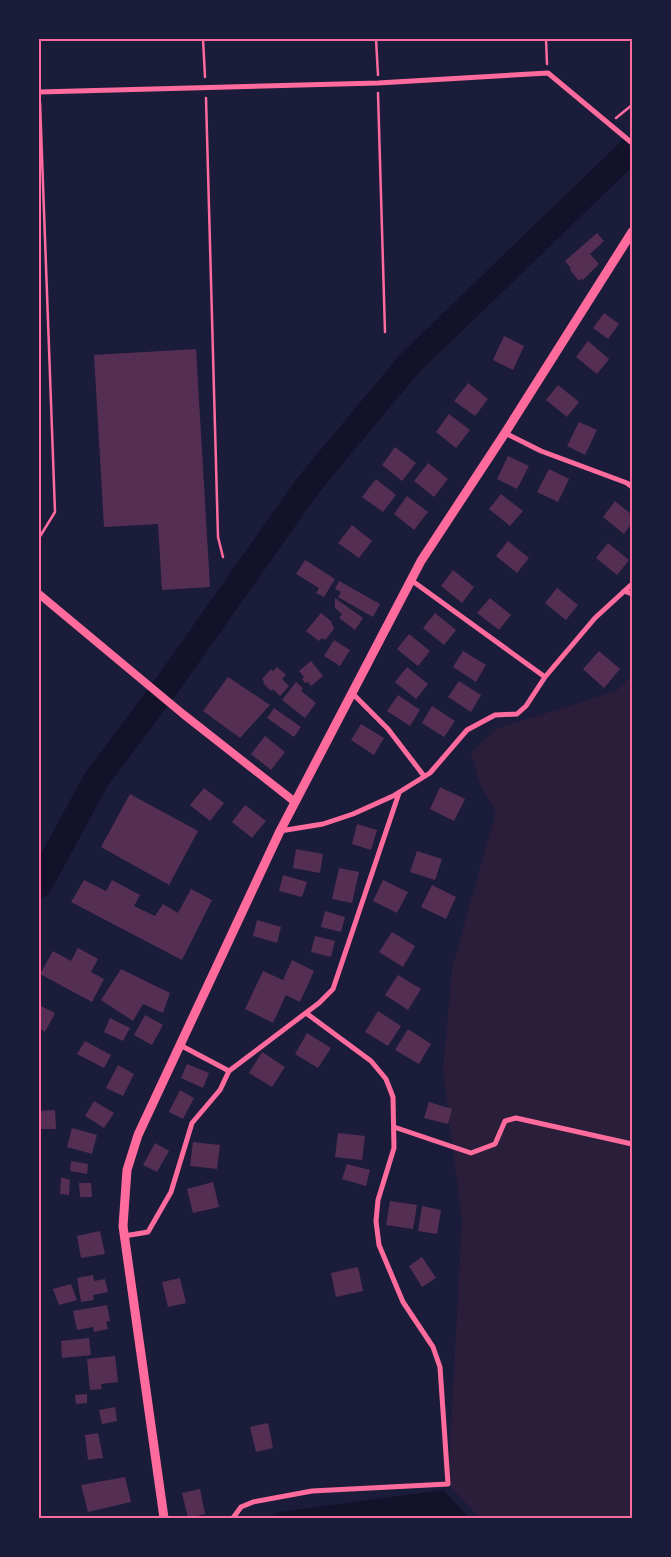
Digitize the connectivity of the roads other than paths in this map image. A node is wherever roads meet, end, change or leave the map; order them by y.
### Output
1 (39, 92) edge
2 (632, 143) edge
3 (632, 232) edge
4 (505, 433) junction
5 (632, 487) edge
6 (410, 580) junction
7 (632, 584) edge
8 (624, 591) junction
9 (39, 594) edge
10 (632, 594) edge
11 (545, 677) junction
12 (351, 693) junction
13 (424, 776) junction
14 (399, 792) junction
15 (295, 802) junction
16 (280, 831) junction
17 (306, 1013) junction
18 (180, 1046) junction
19 (229, 1071) junction
20 (394, 1126) junction
21 (632, 1144) edge
22 (124, 1236) junction
23 (164, 1518) edge
24 (234, 1518) edge

1 - 2 street
3 - 4 main road
4 - 5 street
4 - 6 main road
6 - 11 street
6 - 12 main road
7 - 8 street
8 - 10 street
8 - 11 street
9 - 15 street
11 - 13 street
12 - 13 street
12 - 15 main road
13 - 14 street
14 - 16 street
14 - 17 street
15 - 16 main road
16 - 18 main road
17 - 19 street
17 - 20 street
18 - 19 street
18 - 22 main road
19 - 22 street
20 - 21 street
20 - 24 street
22 - 23 main road

